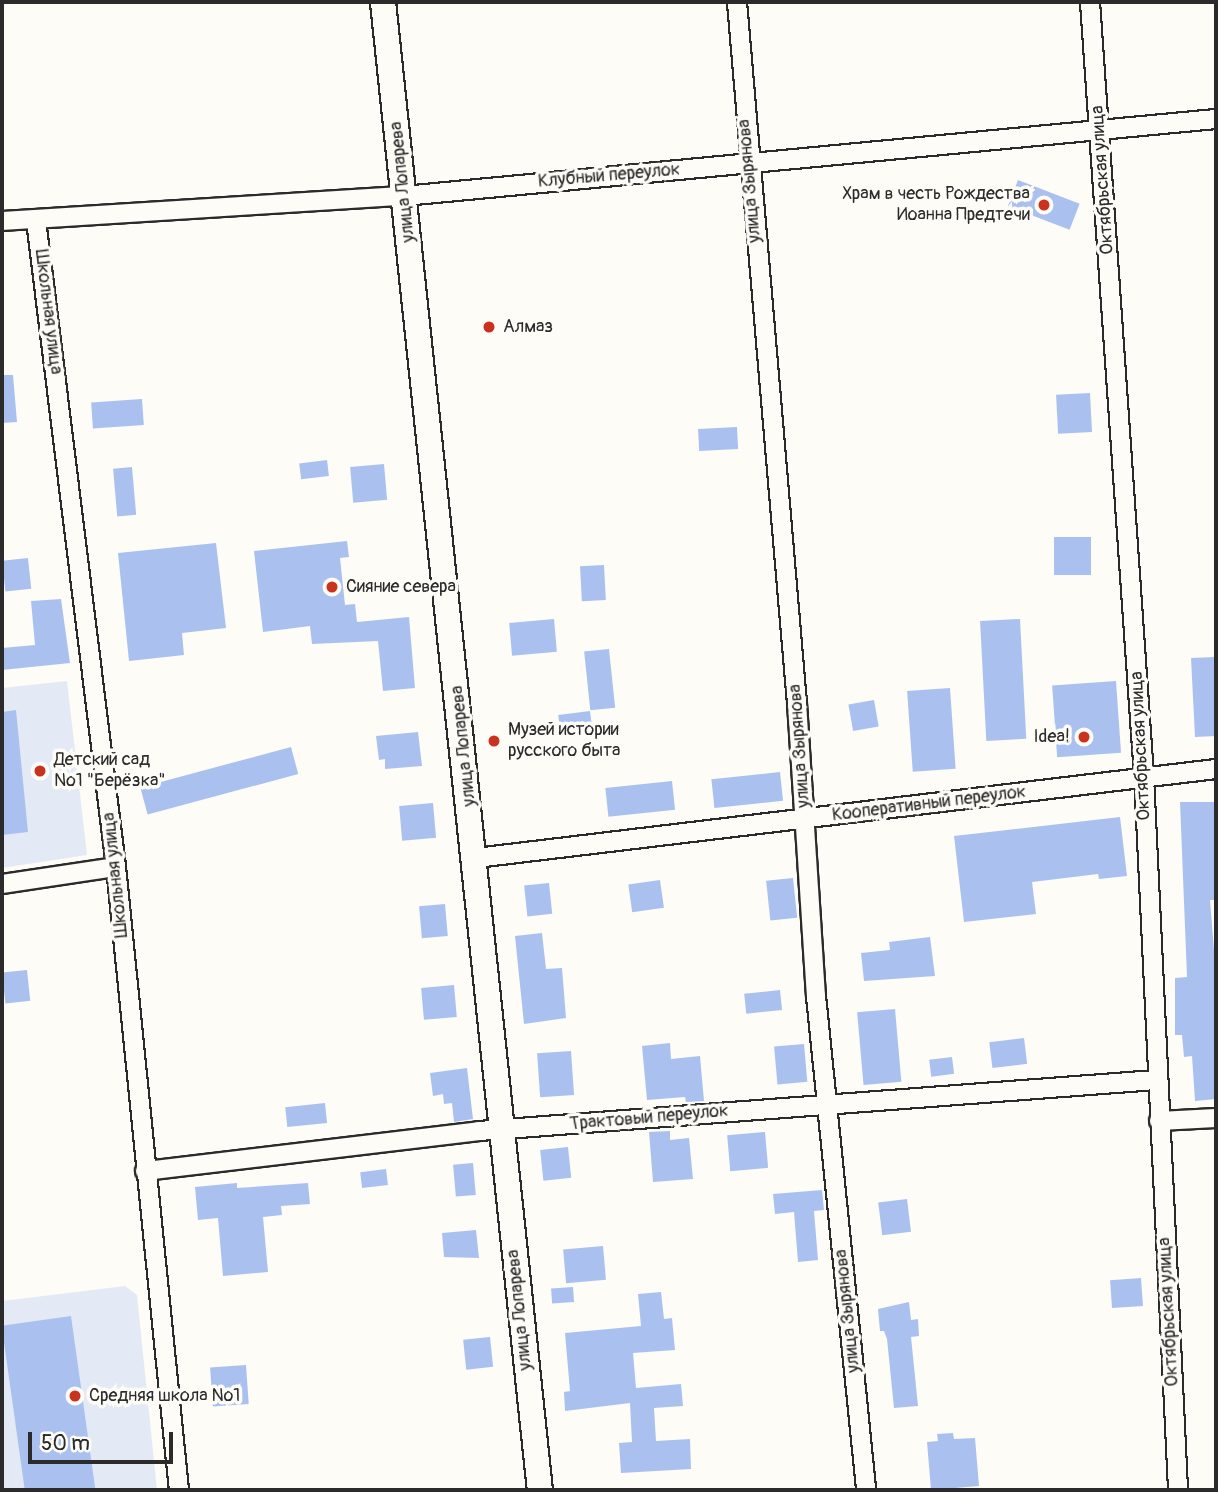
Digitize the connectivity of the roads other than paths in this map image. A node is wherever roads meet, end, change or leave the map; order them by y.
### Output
1 (383, 2) edge
2 (737, 2) edge
3 (1090, 2) edge
4 (1216, 119) edge
5 (1100, 131) junction
6 (748, 163) junction
7 (404, 196) junction
8 (36, 220) junction
9 (2, 221) edge
10 (1216, 769) edge
11 (1144, 776) junction
12 (805, 820) junction
13 (476, 858) junction
14 (117, 867) junction
15 (2, 884) edge
16 (1156, 1080) junction
17 (827, 1103) junction
18 (1216, 1118) edge
19 (1159, 1121) junction
20 (501, 1130) junction
21 (145, 1171) junction
22 (179, 1490) edge
23 (540, 1490) edge
24 (866, 1490) edge
25 (1178, 1490) edge

1 - 7 main road, улица Лопарева
2 - 6 street, улица Зырянова
3 - 5 street, Октябрьская улица
4 - 5 street, Клубный переулок
5 - 6 street, Клубный переулок
5 - 11 street, Октябрьская улица
6 - 7 street, Клубный переулок
6 - 12 street, улица Зырянова
7 - 8 street, Клубный переулок
7 - 13 main road, улица Лопарева
8 - 9 street, Клубный переулок
8 - 14 street, Школьная улица
10 - 11 street, Кооперативный переулок
11 - 12 street, Кооперативный переулок
11 - 16 street, Октябрьская улица
12 - 13 street, Кооперативный переулок
12 - 17 street, улица Зырянова
13 - 20 main road, улица Лопарева
14 - 15 street
14 - 21 street, Школьная улица
16 - 17 street, Трактовый переулок
16 - 19 street, Октябрьская улица
17 - 20 street, Трактовый переулок
17 - 24 street, улица Зырянова
18 - 19 street
19 - 25 street, Октябрьская улица
20 - 21 street, Трактовый переулок
20 - 23 main road, улица Лопарева
21 - 22 street, Школьная улица

